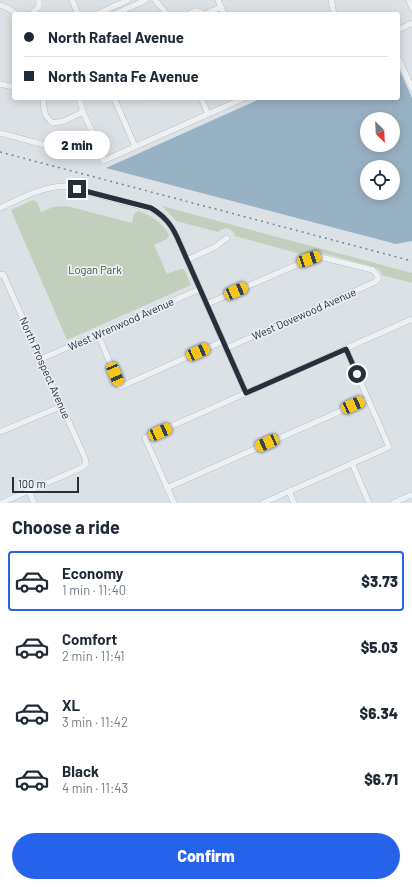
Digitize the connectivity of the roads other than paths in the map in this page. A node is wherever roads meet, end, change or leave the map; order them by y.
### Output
1 (39, 0) edge
2 (72, 0) edge
3 (128, 0) edge
4 (146, 0) edge
5 (155, 0) edge
6 (218, 0) edge
7 (331, 0) edge
8 (409, 0) edge
9 (0, 5) edge
10 (221, 8) junction
11 (412, 8) edge
12 (13, 12) edge
13 (33, 12) edge
14 (77, 12) edge
15 (101, 12) edge
16 (119, 12) edge
17 (165, 12) edge
18 (210, 12) edge
19 (223, 12) edge
20 (334, 12) edge
21 (412, 23) edge
22 (400, 29) edge
23 (400, 62) edge
24 (0, 84) edge
25 (12, 87) edge
26 (412, 88) edge
27 (43, 100) edge
28 (80, 100) edge
29 (115, 100) edge
30 (202, 100) edge
31 (240, 100) edge
32 (83, 112) junction
33 (208, 114) junction
34 (0, 133) edge
35 (135, 146) junction
36 (100, 148) junction
37 (0, 208) edge
38 (227, 238) dead end
39 (187, 260) junction
40 (2, 274) edge
41 (200, 289) junction
42 (207, 304) junction
43 (412, 319) edge
44 (98, 334) junction
45 (223, 341) junction
46 (227, 348) junction
47 (346, 349) junction
48 (41, 359) junction
49 (246, 393) junction
50 (368, 399) junction
51 (62, 406) junction
52 (0, 432) edge
53 (352, 463) junction
54 (167, 488) junction
55 (29, 491) junction
56 (289, 491) junction
57 (411, 495) edge
58 (1, 503) edge
59 (34, 503) edge
60 (174, 503) edge
61 (263, 503) edge
62 (294, 503) edge
63 (369, 503) edge
64 (393, 503) edge

1 - 13 street
2 - 14 street
3 - 15 street
4 - 16 street
5 - 17 street
6 - 10 street
7 - 20 street
8 - 11 street
9 - 12 street
10 - 18 street
10 - 19 street
21 - 22 street
23 - 26 street
24 - 25 street
27 - 32 street
28 - 32 street
29 - 35 street
30 - 33 street
31 - 33 street
32 - 36 street
33 - 35 street
34 - 36 street
35 - 36 street
37 - 39 street
38 - 39 street
39 - 41 street
40 - 48 street, North Prospect Avenue
41 - 42 street
41 - 44 street, West Wrenwood Avenue
42 - 45 street
42 - 46 street, West Dovewood Avenue
43 - 47 street
44 - 45 street
44 - 48 street, West Wrenwood Avenue
45 - 46 street
46 - 49 street
47 - 49 street
47 - 50 street
48 - 51 street, North Prospect Avenue
49 - 54 street
50 - 53 street
50 - 54 street
51 - 52 street
51 - 55 street, North Prospect Avenue
53 - 56 street
53 - 63 street
54 - 60 street
55 - 58 street
55 - 59 street
56 - 61 street
56 - 62 street
57 - 64 street

